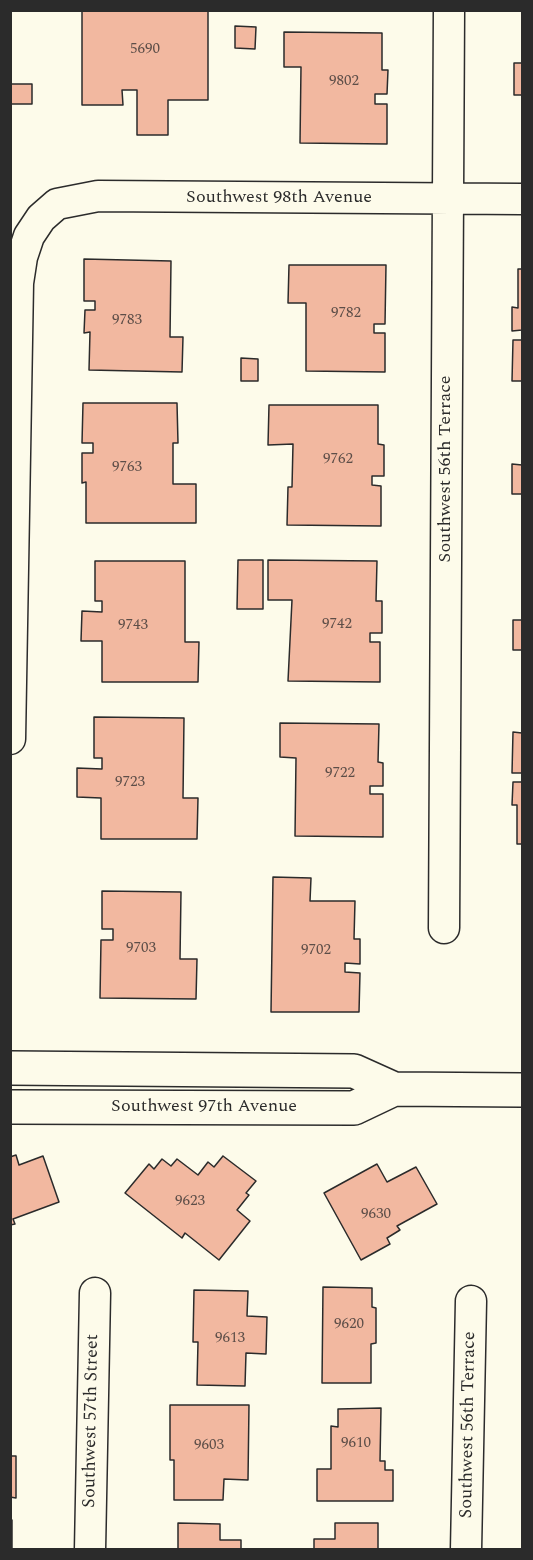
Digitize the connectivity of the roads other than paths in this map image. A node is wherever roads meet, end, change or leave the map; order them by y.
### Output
1 (449, 10) edge
2 (448, 199) junction
3 (522, 199) edge
4 (10, 739) edge
5 (444, 928) dead end
6 (10, 1068) edge
7 (394, 1089) junction
8 (522, 1090) edge
9 (10, 1107) edge
10 (95, 1293) dead end
11 (471, 1301) dead end
12 (90, 1550) edge
13 (466, 1550) edge

1 - 2 street, Southwest 56th Terrace
2 - 3 street, Southwest 98th Avenue
2 - 4 street, Southwest 98th Avenue
2 - 5 street, Southwest 56th Terrace
6 - 7 street, Southwest 97th Avenue
7 - 8 street, Southwest 97th Avenue
7 - 9 street, Southwest 97th Avenue
10 - 12 street, Southwest 57th Street
11 - 13 street, Southwest 56th Terrace

